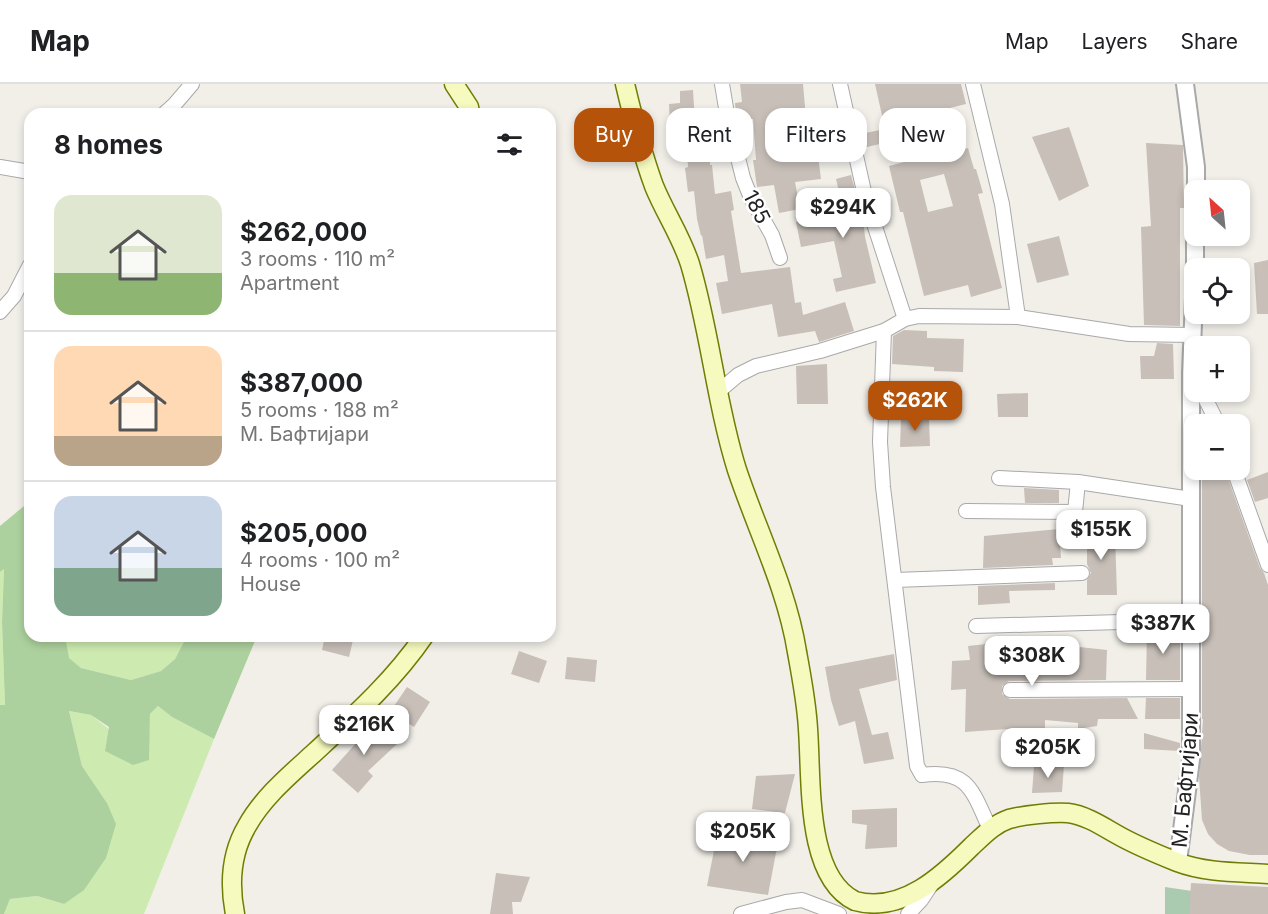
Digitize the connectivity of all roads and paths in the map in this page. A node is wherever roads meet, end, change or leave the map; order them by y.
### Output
1 (192, 84) edge
2 (454, 84) edge
3 (625, 84) edge
4 (722, 84) edge
5 (840, 84) edge
6 (973, 84) edge
7 (1185, 84) edge
8 (171, 108) edge
9 (469, 108) edge
10 (0, 167) edge
11 (24, 171) edge
12 (1196, 180) edge
13 (780, 258) dead end
14 (24, 277) edge
15 (0, 312) edge
16 (1018, 317) junction
17 (905, 319) junction
18 (1193, 324) edge
19 (884, 331) junction
20 (1193, 335) joint
21 (718, 392) junction
22 (1193, 402) edge
23 (999, 478) dead end
24 (1238, 480) edge
25 (1078, 482) junction
26 (1191, 499) junction
27 (966, 511) dead end
28 (1268, 564) edge
29 (1082, 573) dead end
30 (895, 580) junction
31 (1191, 620) junction
32 (976, 626) dead end
33 (419, 642) edge
34 (1191, 689) junction
35 (1010, 690) dead end
36 (990, 829) junction
37 (1178, 862) junction
38 (1268, 874) edge
39 (931, 885) junction
40 (235, 914) edge
41 (741, 914) edge
42 (839, 914) edge
43 (908, 914) edge

1 - 8 street
2 - 9 main road
3 - 21 main road
4 - 13 street, 185
5 - 17 street
6 - 16 street
7 - 12 street
10 - 11 street
14 - 15 street
16 - 17 street
16 - 20 street
17 - 19 street
18 - 20 street, М. Бафтијари
19 - 21 street
19 - 30 street
21 - 39 main road
22 - 26 street, М. Бафтијари
23 - 25 street
24 - 28 street
25 - 26 street
25 - 27 street
26 - 31 street, М. Бафтијари
29 - 30 street
30 - 36 street
31 - 32 street
31 - 34 street, М. Бафтијари
33 - 40 main road
34 - 35 street
34 - 37 street, М. Бафтијари
36 - 37 main road
36 - 39 main road
37 - 38 main road
39 - 43 street
41 - 42 street

